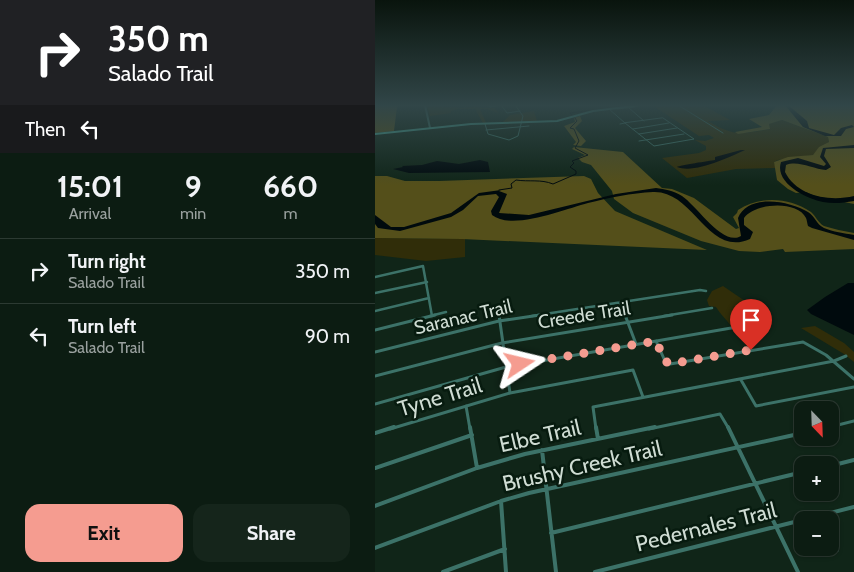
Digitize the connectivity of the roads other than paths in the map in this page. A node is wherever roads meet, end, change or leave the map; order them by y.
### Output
1 (396, 132) edge
2 (487, 132) edge
3 (519, 132) edge
4 (636, 132) edge
5 (654, 132) edge
6 (685, 133) joint
7 (375, 134) edge
8 (639, 134) junction
9 (647, 140) junction
10 (639, 141) dead end
11 (375, 277) edge
12 (427, 282) junction
13 (706, 291) dead end
14 (375, 294) edge
15 (429, 298) junction
16 (620, 302) junction
17 (712, 308) dead end
18 (375, 311) edge
19 (497, 311) dead end
20 (445, 312) dead end
21 (432, 316) junction
22 (764, 320) dead end
23 (499, 321) junction
24 (628, 322) junction
25 (375, 330) edge
26 (656, 341) junction
27 (502, 343) junction
28 (636, 344) junction
29 (375, 352) edge
30 (846, 356) dead end
31 (834, 361) junction
32 (506, 367) junction
33 (375, 376) edge
34 (854, 379) edge
35 (741, 380) junction
36 (854, 387) edge
37 (510, 394) junction
38 (643, 397) junction
39 (375, 404) edge
40 (466, 406) junction
41 (854, 421) edge
42 (839, 424) edge
43 (375, 433) edge
44 (794, 434) edge
45 (472, 435) junction
46 (598, 439) junction
47 (738, 447) junction
48 (542, 450) junction
49 (854, 460) edge
50 (839, 464) edge
51 (375, 468) edge
52 (477, 468) junction
53 (794, 474) edge
54 (755, 484) junction
55 (545, 489) junction
56 (501, 501) junction
57 (375, 506) edge
58 (854, 507) edge
59 (839, 512) edge
60 (794, 523) edge
61 (776, 526) junction
62 (551, 532) junction
63 (375, 548) edge
64 (505, 549) junction
65 (443, 572) edge
66 (506, 572) edge
67 (556, 572) edge
68 (595, 572) edge
69 (798, 572) edge

1 - 7 main road
2 - 3 street
4 - 8 street
5 - 8 street
6 - 9 street
6 - 9 street
8 - 9 street
9 - 10 street
11 - 12 street
12 - 14 street
12 - 15 street
13 - 16 street, Saranac Trail
15 - 18 street
15 - 21 street
16 - 23 street, Saranac Trail
16 - 24 street
17 - 24 street, Creede Trail
19 - 23 street
20 - 21 street
21 - 25 street
22 - 26 street
23 - 27 street
23 - 29 street, Saranac Trail
24 - 27 street, Creede Trail
24 - 28 street
26 - 28 street
26 - 31 street
27 - 32 street
27 - 33 street, Creede Trail
28 - 32 street
30 - 31 street
31 - 34 street
31 - 35 street
32 - 37 street
32 - 39 street
35 - 36 street
35 - 38 street
37 - 38 street, Tyne Trail
37 - 40 street, Tyne Trail
38 - 46 street
40 - 43 street, Tyne Trail
40 - 45 street
41 - 42 street
44 - 47 street, Brushy Creek Trail
45 - 51 street
45 - 52 street
46 - 47 street, Elbe Trail
46 - 48 street, Elbe Trail
47 - 54 street
47 - 55 street, Brushy Creek Trail
48 - 52 street, Elbe Trail
48 - 55 street
49 - 50 street
52 - 57 street, Elbe Trail
53 - 54 street
54 - 61 street
54 - 62 street
55 - 56 street, Brushy Creek Trail
55 - 62 street
56 - 63 street, Brushy Creek Trail
56 - 64 street
58 - 59 street, Pedernales Trail
60 - 61 street, Pedernales Trail
61 - 68 street, Pedernales Trail
61 - 69 street
62 - 67 street
64 - 65 street
64 - 66 street

